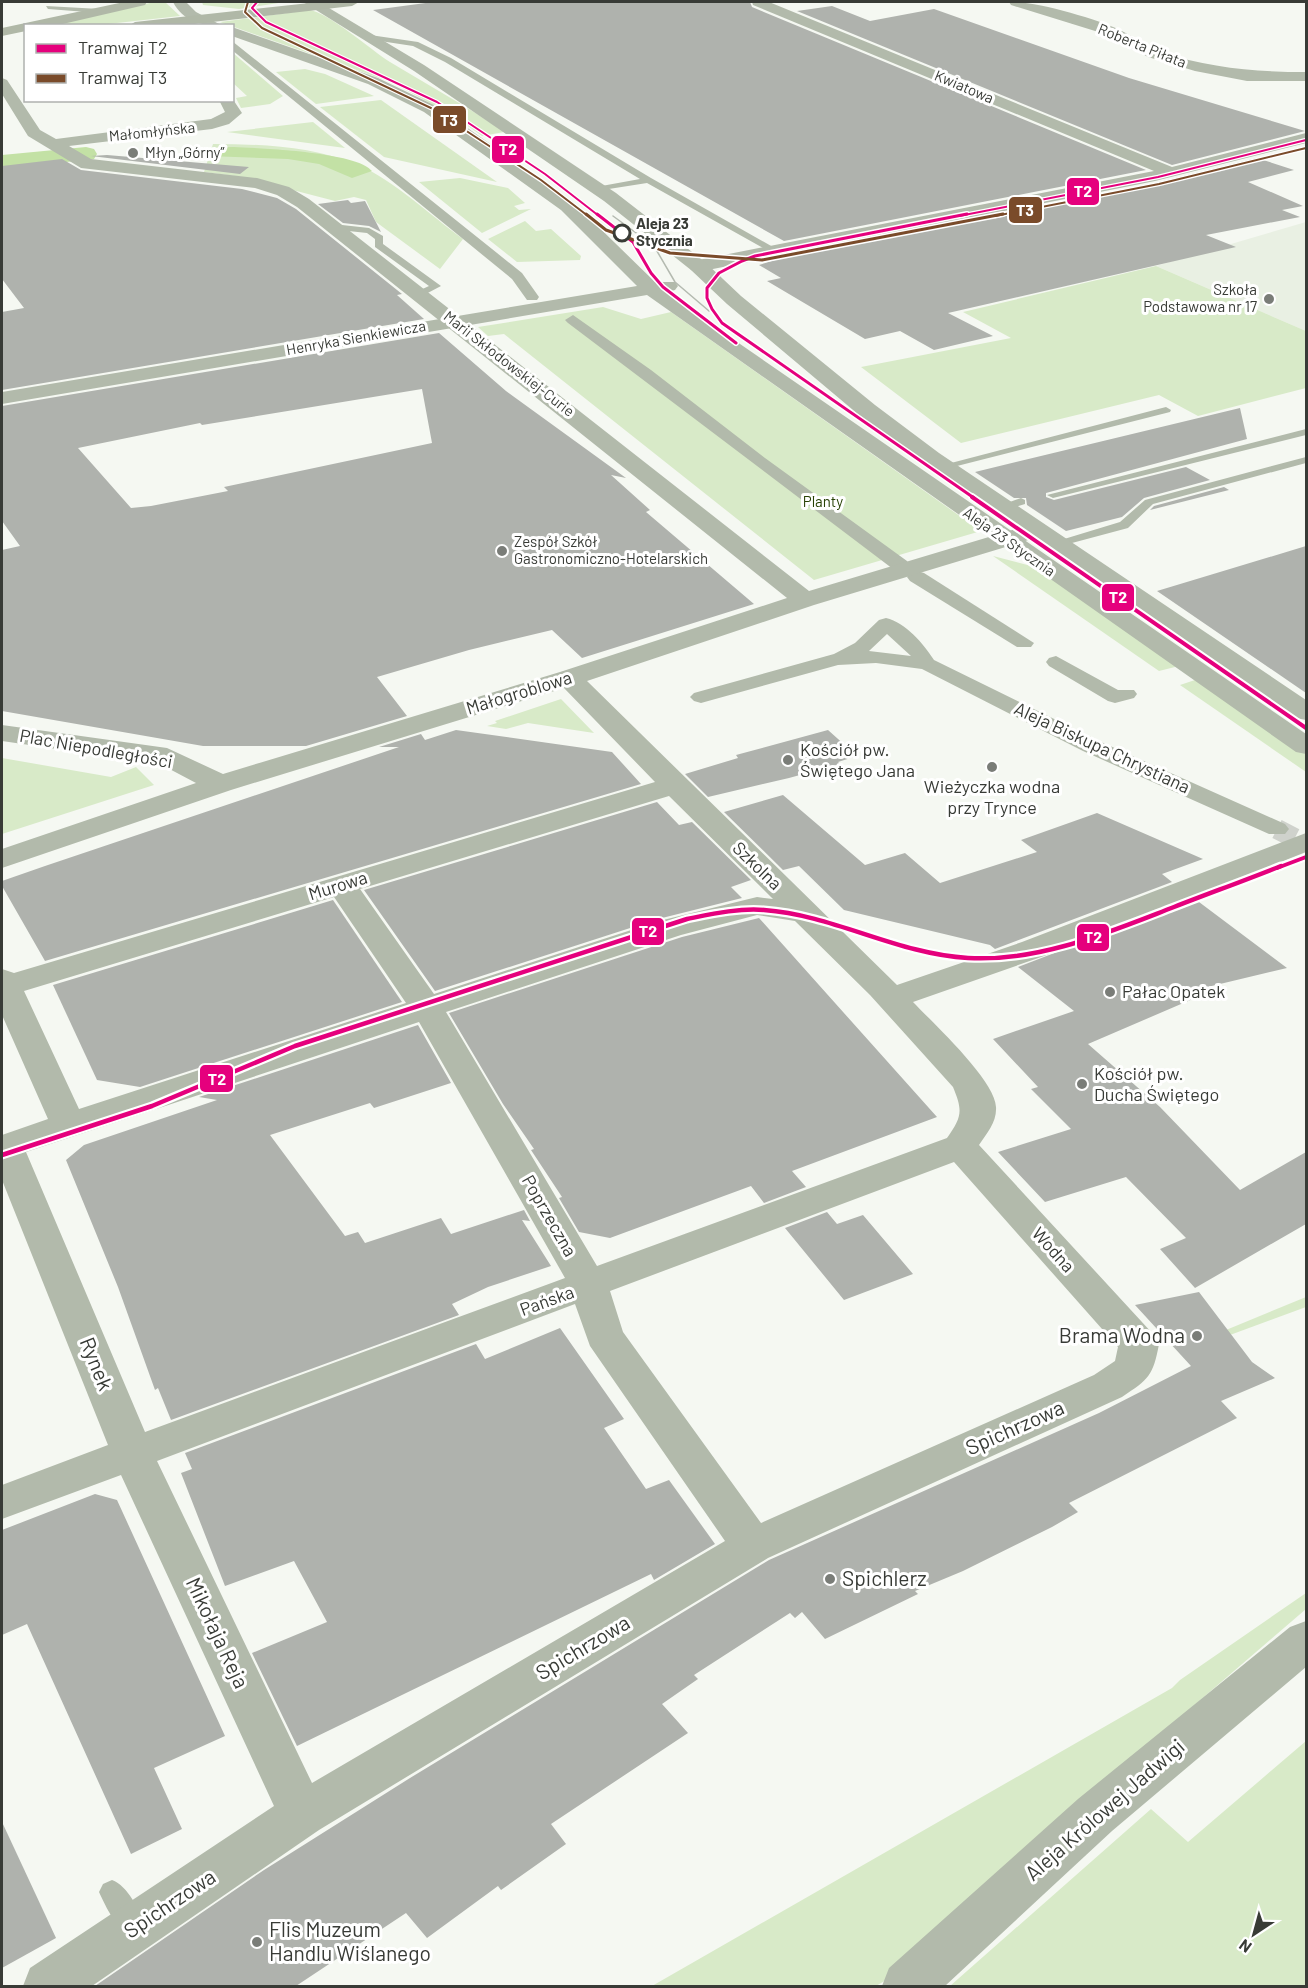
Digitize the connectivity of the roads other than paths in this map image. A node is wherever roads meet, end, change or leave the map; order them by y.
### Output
1 (53, 2) edge
2 (140, 2) edge
3 (179, 2) edge
4 (352, 2) edge
5 (758, 2) edge
6 (1016, 2) edge
7 (314, 4) edge
8 (796, 5) dead end
9 (774, 8) junction
10 (100, 10) junction
11 (197, 18) junction
12 (41, 24) edge
13 (148, 24) edge
14 (211, 24) edge
15 (24, 27) edge
16 (2, 32) edge
17 (234, 32) edge
18 (370, 37) junction
19 (24, 39) edge
20 (2, 41) edge
21 (234, 46) edge
22 (1306, 77) edge
23 (2, 83) edge
24 (227, 102) edge
25 (1306, 138) edge
26 (64, 152) junction
27 (1171, 172) junction
28 (648, 180) junction
29 (599, 189) junction
30 (775, 250) junction
31 (704, 273) junction
32 (651, 289) junction
33 (532, 297) dead end
34 (573, 320) dead end
35 (453, 321) junction
36 (2, 398) edge
37 (1166, 410) dead end
38 (1306, 432) edge
39 (1306, 460) edge
40 (957, 463) dead end
41 (1053, 495) dead end
42 (1047, 537) junction
43 (1004, 539) junction
44 (900, 565) dead end
45 (917, 577) dead end
46 (806, 600) junction
47 (837, 659) junction
48 (927, 664) junction
49 (570, 678) junction
50 (1127, 694) dead end
51 (701, 697) dead end
52 (1302, 706) edge
53 (2, 733) edge
54 (1306, 746) edge
55 (221, 784) junction
56 (674, 785) junction
57 (1275, 842) junction
58 (1306, 842) tunnel mouth
59 (2, 859) edge
60 (341, 885) junction
61 (807, 913) junction
62 (3, 984) edge
63 (892, 998) junction
64 (428, 1009) junction
65 (58, 1129) junction
66 (960, 1146) junction
67 (4, 1147) edge
68 (589, 1286) junction
69 (1138, 1356) joint
70 (132, 1452) junction
71 (2, 1502) edge
72 (753, 1546) junction
73 (1306, 1640) edge
74 (302, 1814) junction
75 (49, 1986) edge
76 (908, 1986) edge

1 - 10 lane
2 - 10 main road
3 - 11 street
4 - 7 main road
5 - 9 street, Kwiatowa
6 - 22 street, Roberta Piłata
7 - 11 main road
7 - 18 street, Aleja 23 Stycznia
8 - 9 street
9 - 27 street, Kwiatowa
10 - 12 main road
11 - 13 main road
11 - 14 street
15 - 16 main road
17 - 32 street, Aleja 23 Stycznia
18 - 28 lane
18 - 29 street, Aleja 23 Stycznia
19 - 20 main road
21 - 33 street
23 - 26 street
24 - 26 street, Małomłyńska
25 - 27 street, Henryka Sienkiewicza
26 - 35 street, Marii Skłodowskiej-Curie
27 - 30 street, Henryka Sienkiewicza
28 - 29 lane
28 - 30 lane
29 - 31 street, Aleja 23 Stycznia
30 - 31 street, Henryka Sienkiewicza
31 - 32 street, Henryka Sienkiewicza
31 - 42 street, Aleja 23 Stycznia
32 - 35 street, Henryka Sienkiewicza
32 - 43 street, Aleja 23 Stycznia
34 - 44 street
35 - 36 street, Henryka Sienkiewicza
35 - 46 street, Marii Skłodowskiej-Curie
37 - 40 lane
38 - 41 lane
39 - 42 lane
42 - 43 street, Małogroblowa
42 - 52 street, Aleja 23 Stycznia
43 - 46 street, Małogroblowa
43 - 54 street, Aleja 23 Stycznia
45 - 50 street
46 - 49 street, Małogroblowa
47 - 48 street, Aleja Biskupa Chrystiana
47 - 48 street, Aleja Biskupa Chrystiana
47 - 51 street, Aleja Biskupa Chrystiana
48 - 57 street, Aleja Biskupa Chrystiana
49 - 55 street, Małogroblowa
49 - 56 street, Szkolna
53 - 55 street, Plac Niepodległości
55 - 59 street, Małogroblowa
56 - 60 street, Murowa
56 - 61 street, Szkolna
57 - 58 street
57 - 63 street
60 - 62 street, Murowa
60 - 64 street, Poprzeczna
61 - 63 street, Szkolna
61 - 64 street, Rynek
62 - 65 street
63 - 66 street, Szkolna
64 - 65 street, Rynek
64 - 68 street, Poprzeczna
65 - 67 street, Rynek
66 - 68 street, Pańska
66 - 69 street, Wodna
67 - 70 street, Rynek
68 - 70 street, Pańska
68 - 72 street, Poprzeczna
69 - 72 street, Spichrzowa
70 - 71 street
70 - 74 street, Mikołaja Reja
72 - 74 street, Spichrzowa
73 - 76 street, Aleja Królowej Jadwigi
74 - 75 street, Spichrzowa

